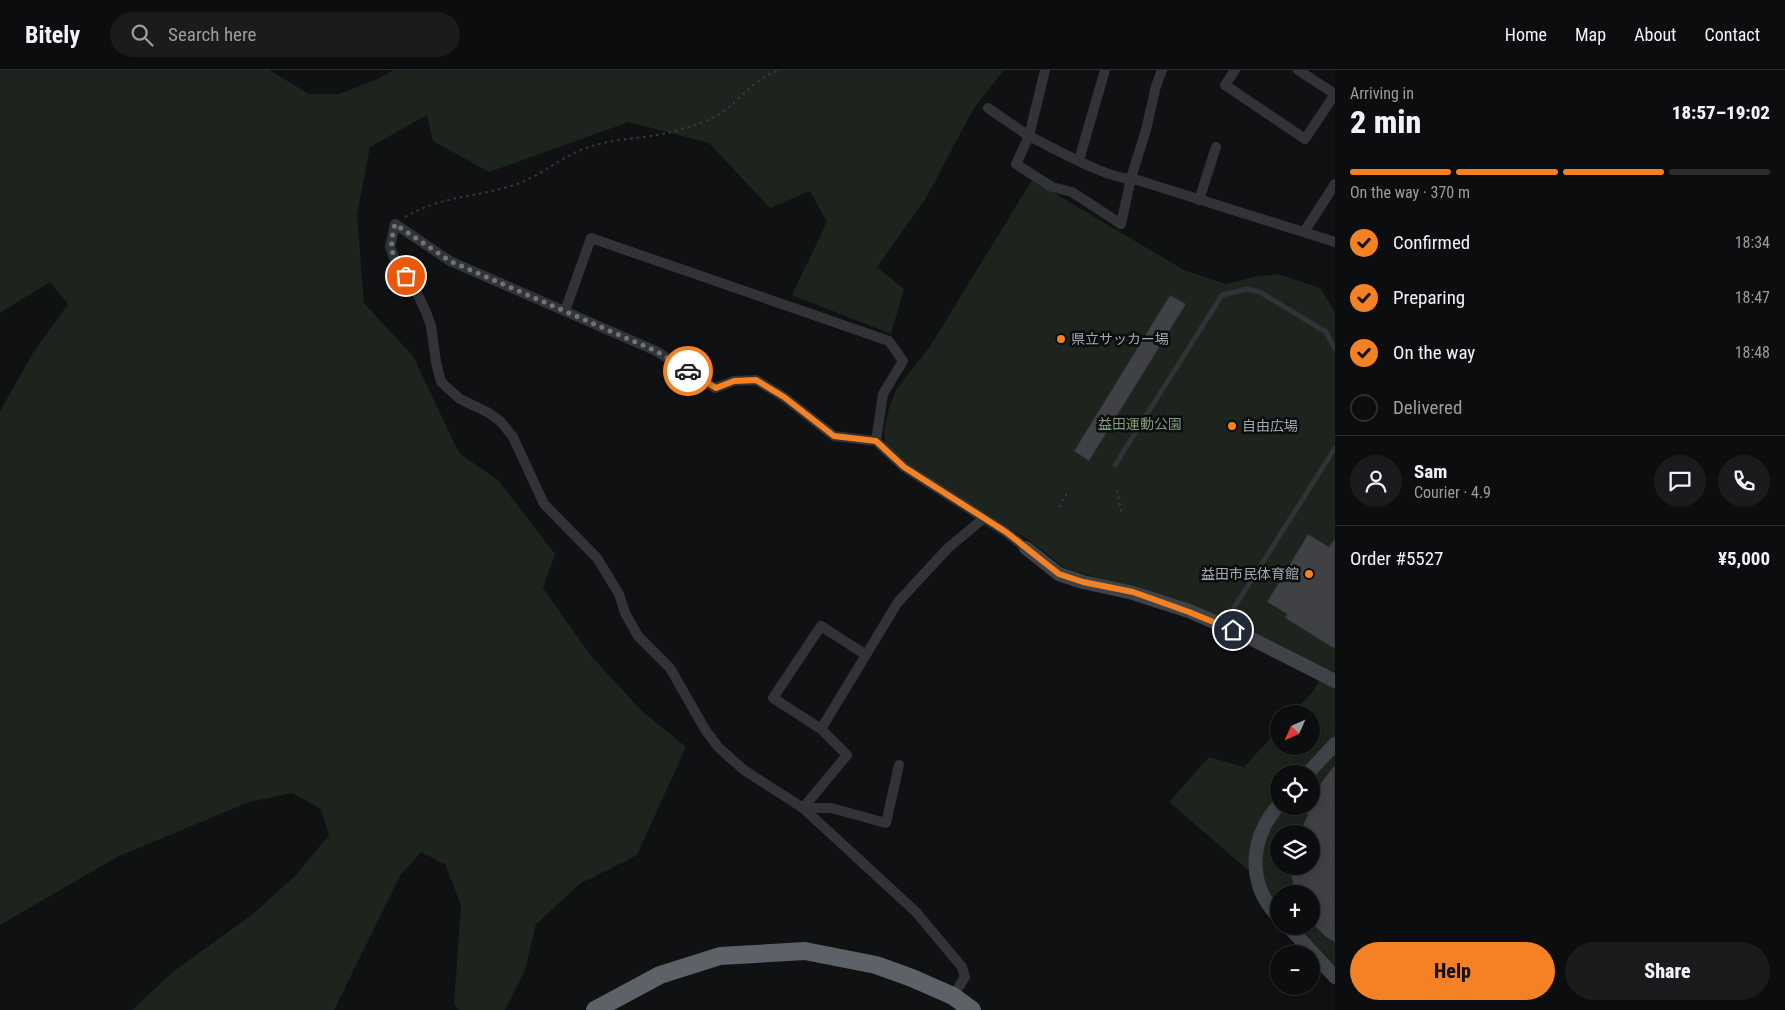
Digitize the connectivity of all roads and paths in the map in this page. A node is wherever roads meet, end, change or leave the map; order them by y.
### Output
1 (779, 70) edge
2 (1045, 70) edge
3 (1105, 70) edge
4 (1162, 70) edge
5 (1235, 70) edge
6 (1301, 71) edge
7 (1335, 94) edge
8 (988, 108) dead end
9 (1029, 136) junction
10 (1216, 147) dead end
11 (1079, 160) junction
12 (1130, 178) junction
13 (1335, 184) edge
14 (1199, 200) junction
15 (395, 224) junction
16 (1304, 232) junction
17 (1335, 242) edge
18 (565, 311) junction
19 (1335, 349) edge
20 (876, 441) junction
21 (1335, 448) edge
22 (1115, 465) dead end
23 (1118, 490) dead end
24 (1067, 492) dead end
25 (1059, 508) dead end
26 (1122, 515) dead end
27 (984, 518) junction
28 (1026, 548) joint
29 (1223, 626) junction
30 (866, 655) junction
31 (1335, 681) edge
32 (821, 729) junction
33 (1335, 744) edge
34 (899, 765) dead end
35 (1315, 765) edge
36 (803, 808) junction
37 (1272, 815) edge
38 (1270, 908) edge
39 (1296, 935) edge
40 (1335, 977) edge
41 (953, 996) junction
42 (595, 1010) edge
43 (972, 1010) edge

1 - 15 path
2 - 9 street
3 - 11 street
4 - 12 street
5 - 7 street
6 - 7 street
8 - 9 street
9 - 11 street
9 - 12 street
10 - 14 street
11 - 12 street
12 - 14 street
13 - 16 street
14 - 16 street
15 - 18 street
15 - 36 street
16 - 17 street
18 - 20 street
18 - 20 street
19 - 22 lane
20 - 27 street
21 - 29 lane
23 - 26 path
24 - 25 path
27 - 28 street
27 - 30 street
28 - 29 street
29 - 31 street
30 - 32 street
30 - 32 street
32 - 36 street
33 - 35 street
34 - 36 street
36 - 41 street
37 - 38 street
39 - 40 street
41 - 42 highway
41 - 43 highway

